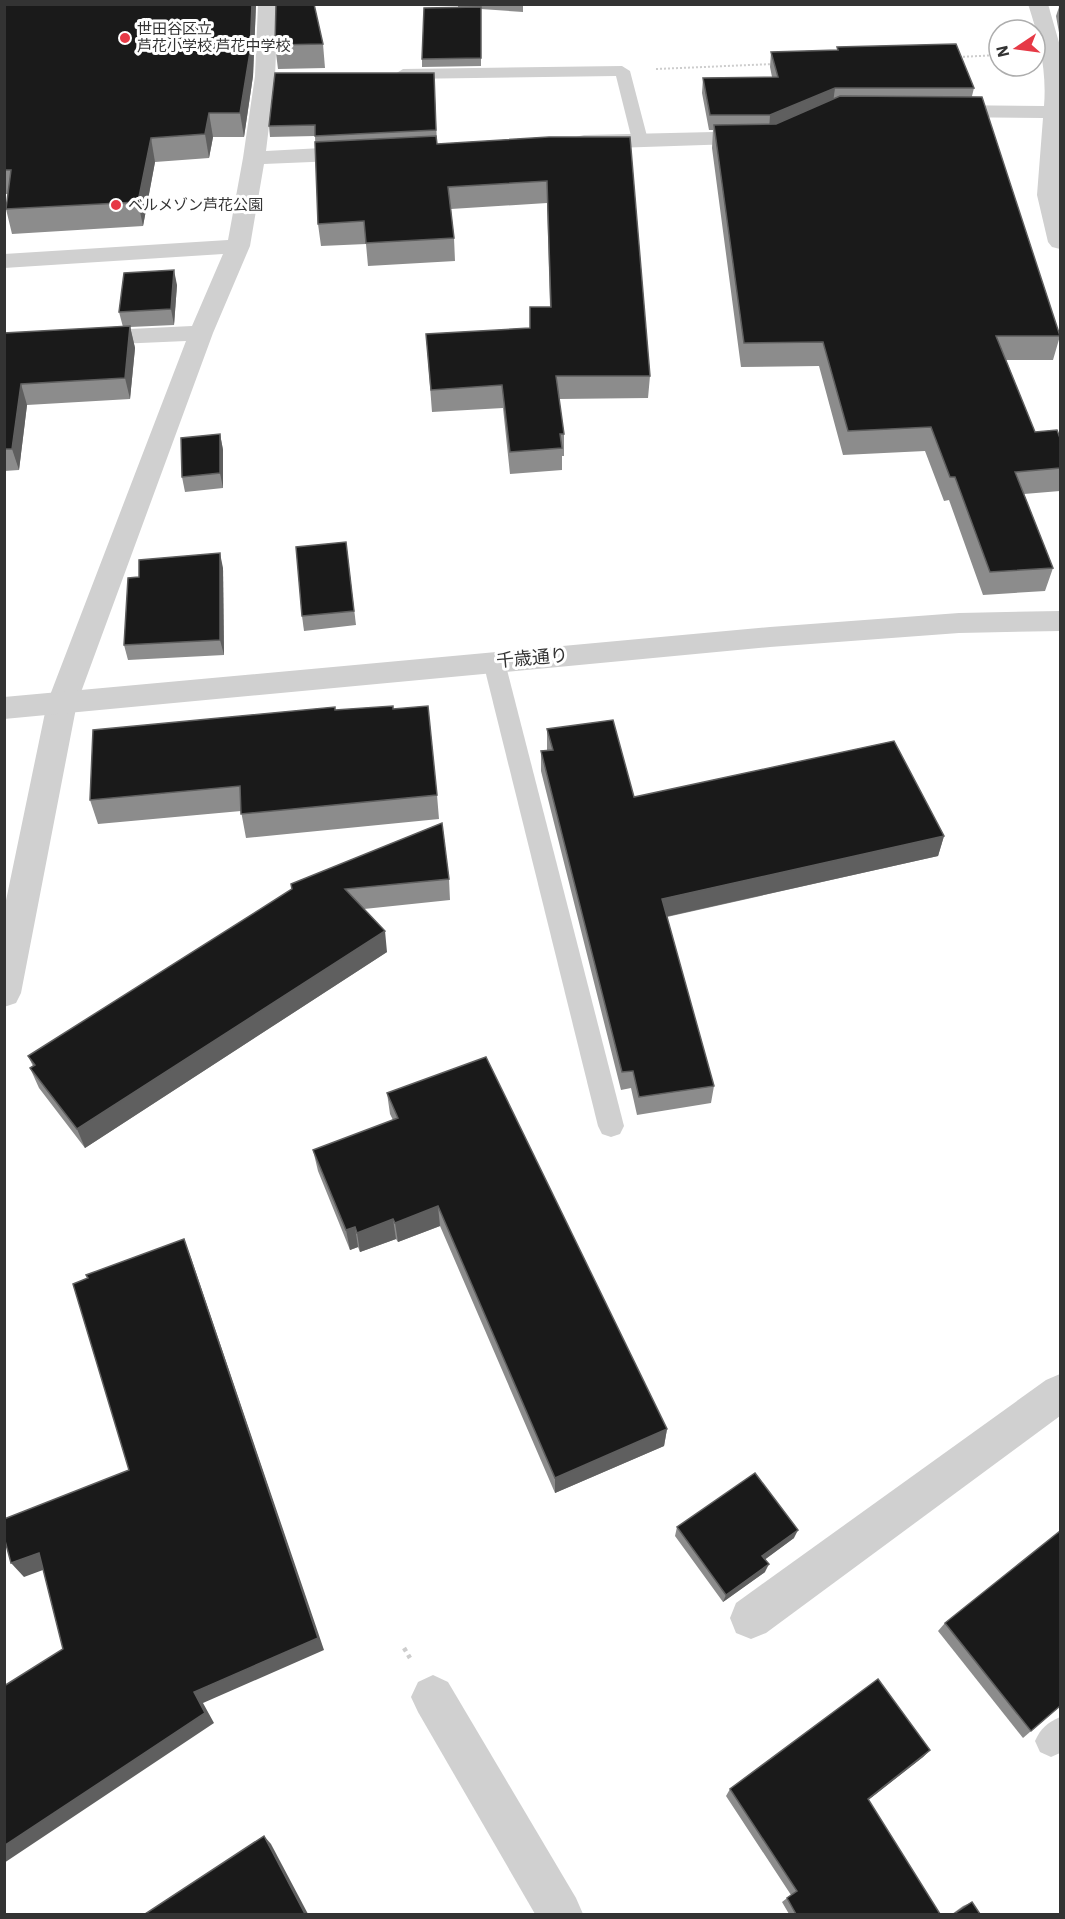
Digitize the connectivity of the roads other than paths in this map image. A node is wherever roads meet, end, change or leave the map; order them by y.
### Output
1 (268, 4) edge
2 (1038, 4) edge
3 (384, 74) edge
4 (926, 111) edge
5 (1053, 112) junction
6 (782, 134) edge
7 (640, 140) junction
8 (558, 143) edge
9 (1055, 147) edge
10 (382, 152) edge
11 (254, 158) junction
12 (1060, 242) edge
13 (237, 246) junction
14 (4, 261) edge
15 (201, 333) junction
16 (4, 342) edge
17 (1060, 621) edge
18 (494, 662) junction
19 (62, 703) junction
20 (4, 708) edge
21 (6, 984) edge
22 (611, 1125) dead end
23 (1060, 1393) edge
24 (751, 1618) dead end
25 (433, 1697) dead end
26 (560, 1914) edge

1 - 11 street
2 - 5 street
3 - 7 lane
4 - 5 street
5 - 9 street
6 - 7 street
7 - 8 street
9 - 12 street
10 - 11 street
11 - 13 street
13 - 14 street
13 - 15 street
15 - 16 street
15 - 19 street
17 - 18 street, 千歳通り
18 - 19 street, 千歳通り
18 - 22 lane
19 - 20 street, 千歳通り
19 - 21 street
23 - 24 street
25 - 26 street

